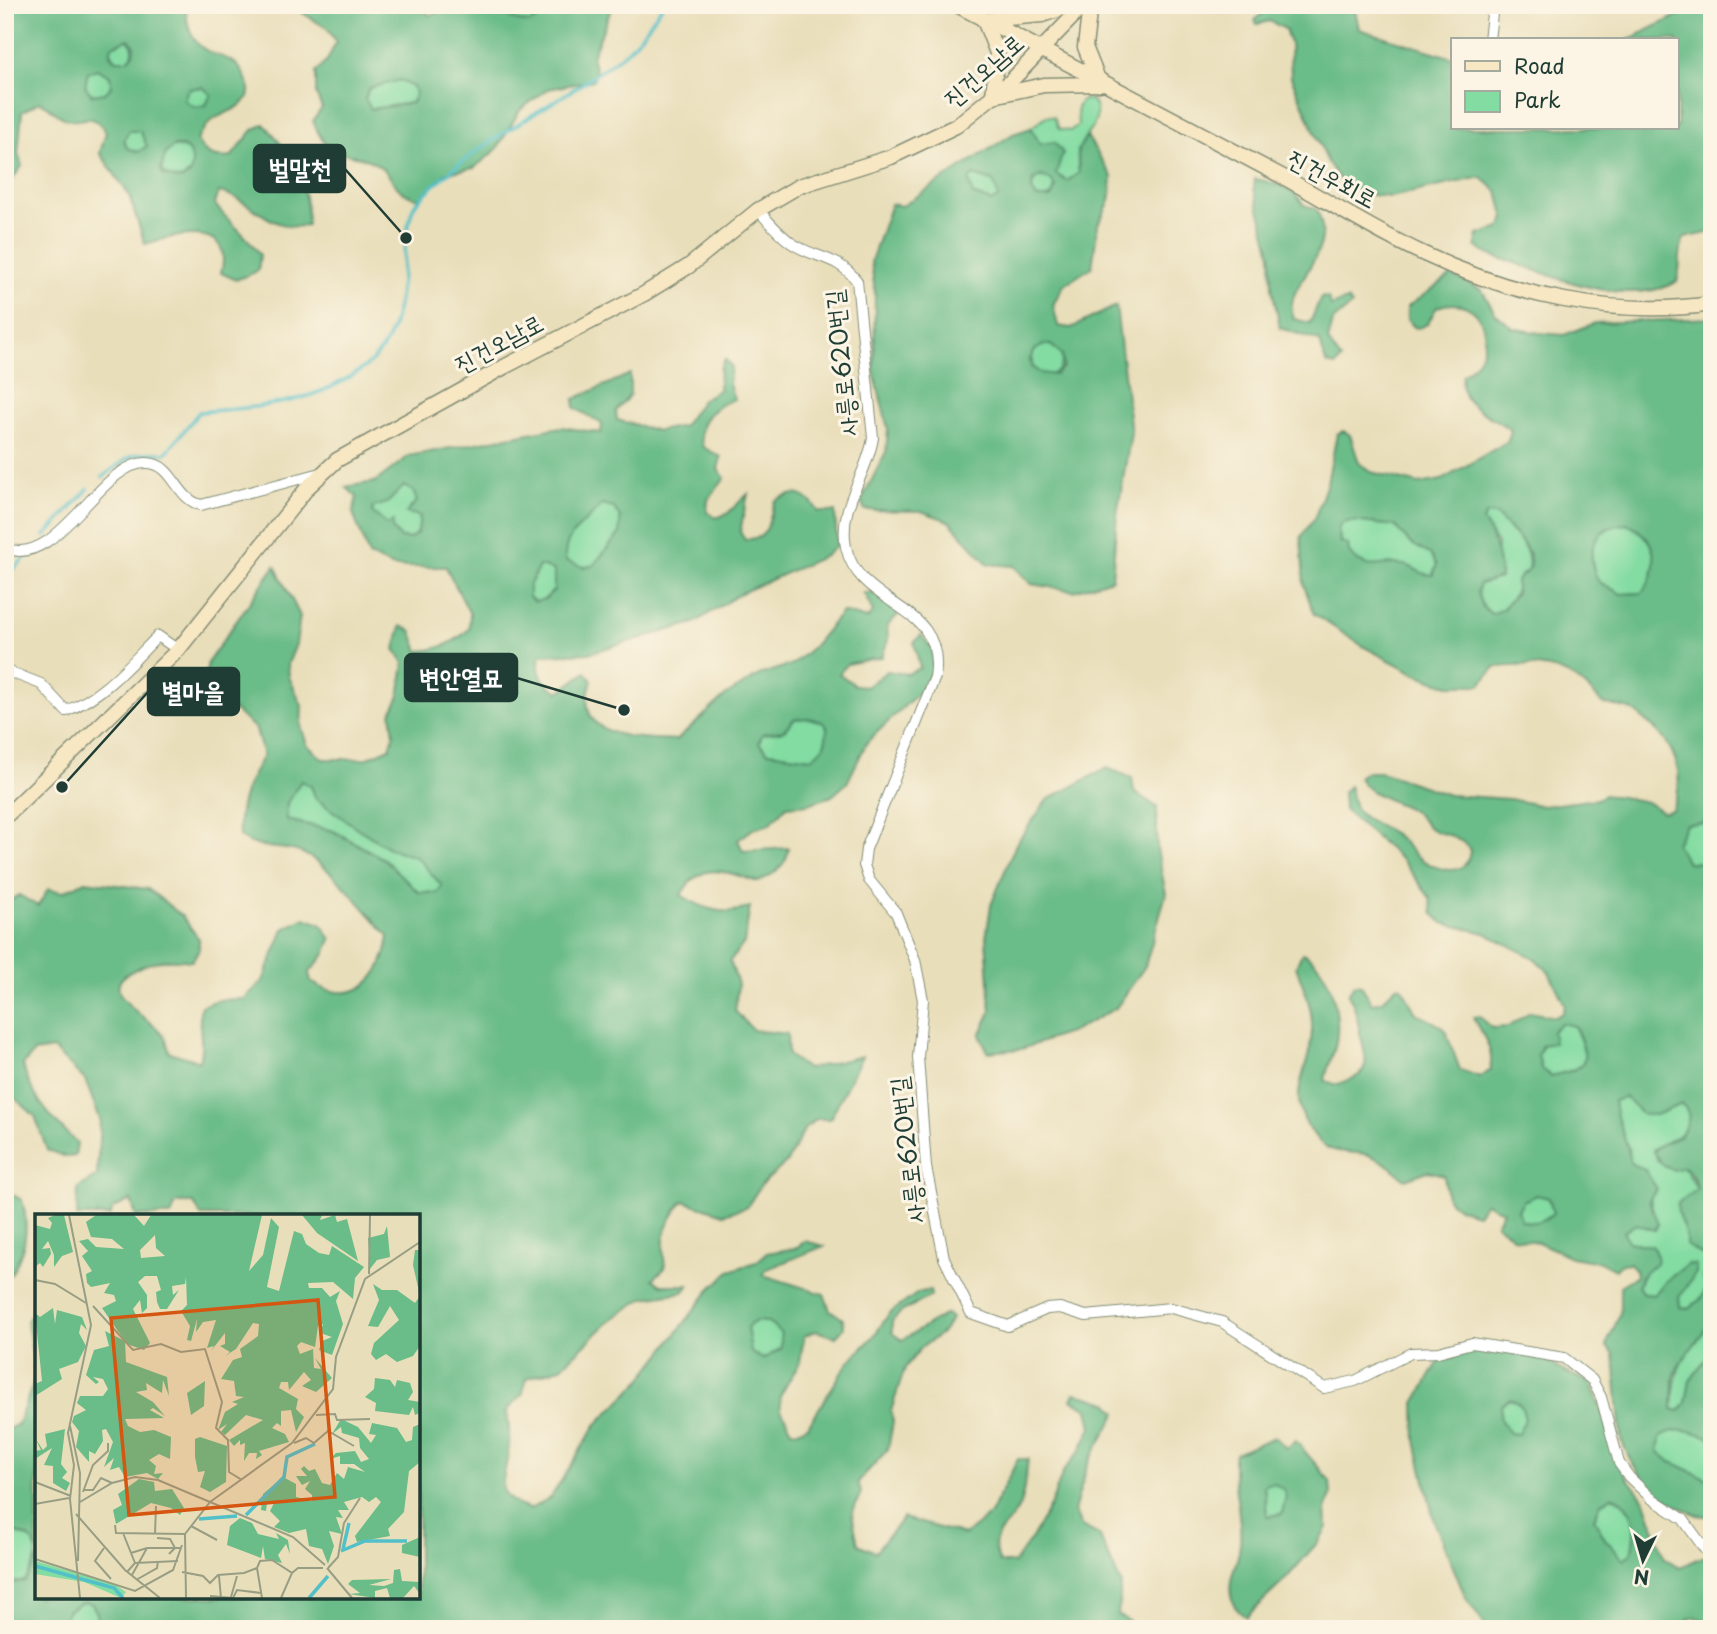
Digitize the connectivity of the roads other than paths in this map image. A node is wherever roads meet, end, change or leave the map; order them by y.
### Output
1 (957, 5) edge
2 (1072, 5) edge
3 (1084, 5) edge
4 (1090, 5) edge
5 (1493, 5) edge
6 (984, 20) junction
7 (1489, 38) edge
8 (1041, 51) junction
9 (1100, 84) junction
10 (993, 96) junction
11 (758, 210) junction
12 (1712, 304) edge
13 (322, 472) junction
14 (5, 548) edge
15 (178, 650) junction
16 (5, 670) edge
17 (5, 817) edge
18 (1712, 1559) edge

1 - 6 main road, 진건우회로
2 - 6 main road
3 - 8 main road, 진건오남로
4 - 9 main road
5 - 7 street
6 - 8 main road, 진건우회로
6 - 10 main road
8 - 9 main road, 진건우회로
8 - 10 main road, 진건오남로
9 - 10 main road
9 - 12 main road, 진건우회로
10 - 11 main road, 진건오남로
11 - 13 main road, 진건오남로
11 - 18 street, 사릉로620번길
13 - 14 street
13 - 15 main road, 진건오남로
15 - 16 street
15 - 17 main road, 진건오남로

